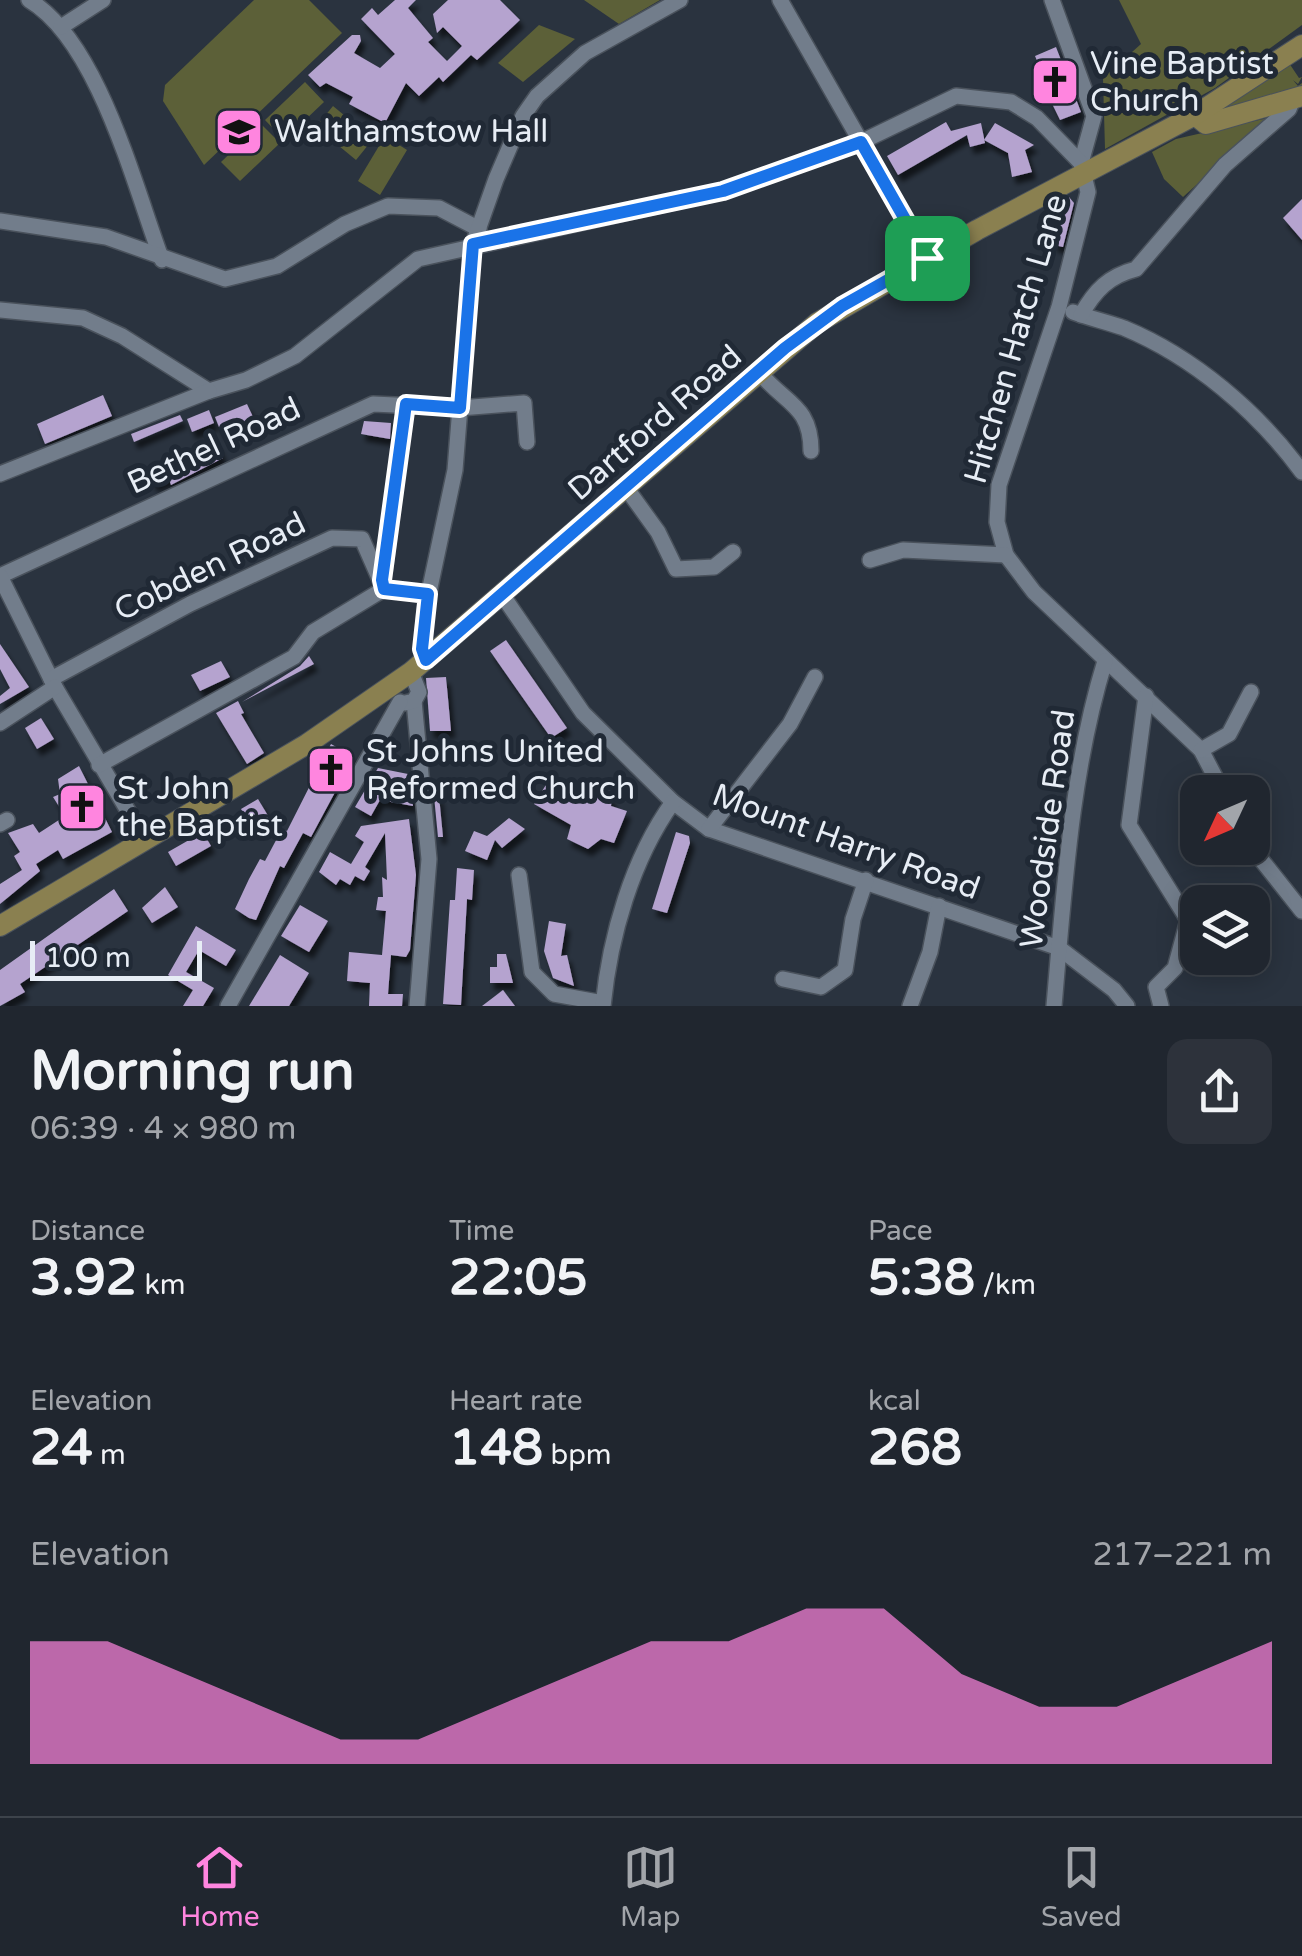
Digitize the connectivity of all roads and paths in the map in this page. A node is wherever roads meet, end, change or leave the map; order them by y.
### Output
1 (29, 0) edge
2 (103, 0) edge
3 (680, 0) edge
4 (780, 0) edge
5 (1052, 0) edge
6 (61, 27) junction
7 (1302, 45) edge
8 (1297, 97) edge
9 (1195, 115) junction
10 (861, 142) junction
11 (1083, 168) junction
12 (0, 221) edge
13 (476, 236) junction
14 (927, 258) junction
15 (162, 260) junction
16 (1060, 307) junction
17 (0, 310) edge
18 (1082, 315) junction
19 (759, 372) junction
20 (209, 391) junction
21 (406, 404) junction
22 (460, 408) junction
23 (528, 442) dead end
24 (811, 451) dead end
25 (1302, 472) edge
26 (0, 474) edge
27 (626, 489) junction
28 (733, 552) dead end
29 (1006, 554) junction
30 (870, 560) dead end
31 (0, 576) edge
32 (383, 585) junction
33 (428, 594) junction
34 (503, 596) junction
35 (1105, 661) junction
36 (419, 666) junction
37 (814, 677) dead end
38 (53, 683) junction
39 (1251, 692) dead end
40 (1146, 696) junction
41 (400, 697) junction
42 (0, 722) edge
43 (1200, 750) junction
44 (99, 765) junction
45 (1214, 775) edge
46 (673, 802) junction
47 (710, 828) junction
48 (144, 838) junction
49 (1265, 865) edge
50 (519, 875) dead end
51 (866, 880) junction
52 (939, 906) junction
53 (1302, 911) edge
54 (0, 926) edge
55 (1059, 948) junction
56 (783, 979) dead end
57 (603, 1005) edge
58 (228, 1006) edge
59 (417, 1006) edge
60 (910, 1006) edge
61 (1054, 1006) edge
62 (1127, 1006) edge
63 (1160, 1006) edge

1 - 6 street
2 - 6 street
3 - 13 street
4 - 10 street
5 - 11 street, Hitchen Hatch Lane
6 - 15 street
7 - 9 main road, Dartford Road
8 - 9 main road
8 - 18 street
9 - 11 main road, Dartford Road
10 - 11 street
10 - 13 street
10 - 14 street
11 - 14 main road, Dartford Road
11 - 16 street, Hitchen Hatch Lane
12 - 15 street
13 - 15 street
13 - 20 street
13 - 22 street
14 - 19 main road, Dartford Road
16 - 18 street
16 - 29 street, Hitchen Hatch Lane
17 - 20 street
18 - 25 street
19 - 24 street
19 - 27 main road, Dartford Road
20 - 26 street
21 - 22 street, Bethel Road
21 - 31 street, Bethel Road
21 - 32 street
22 - 23 street, Bethel Road
22 - 33 street
27 - 28 street
27 - 34 main road, Dartford Road
29 - 30 street
29 - 35 street, Hitchen Hatch Lane
31 - 38 street
32 - 33 street
32 - 38 street, Cobden Road
32 - 44 street
33 - 36 street
34 - 36 main road, Dartford Road
34 - 46 street, Mount Harry Road
35 - 40 street, Hitchen Hatch Lane
35 - 55 street, Woodside Road
36 - 41 main road, Dartford Road
37 - 47 street
38 - 42 street
38 - 44 street
39 - 43 street
40 - 43 street, Hitchen Hatch Lane
40 - 63 street
41 - 48 main road, Dartford Road
41 - 58 street
41 - 59 street
43 - 45 street, Hitchen Hatch Lane
44 - 48 street
46 - 47 street, Mount Harry Road
46 - 57 street
47 - 51 street, Mount Harry Road
48 - 54 main road, Dartford Road
49 - 53 street
50 - 57 street
51 - 52 street, Mount Harry Road
51 - 56 street
52 - 55 street, Mount Harry Road
52 - 60 street
55 - 61 street, Woodside Road
55 - 62 street, Mount Harry Road

